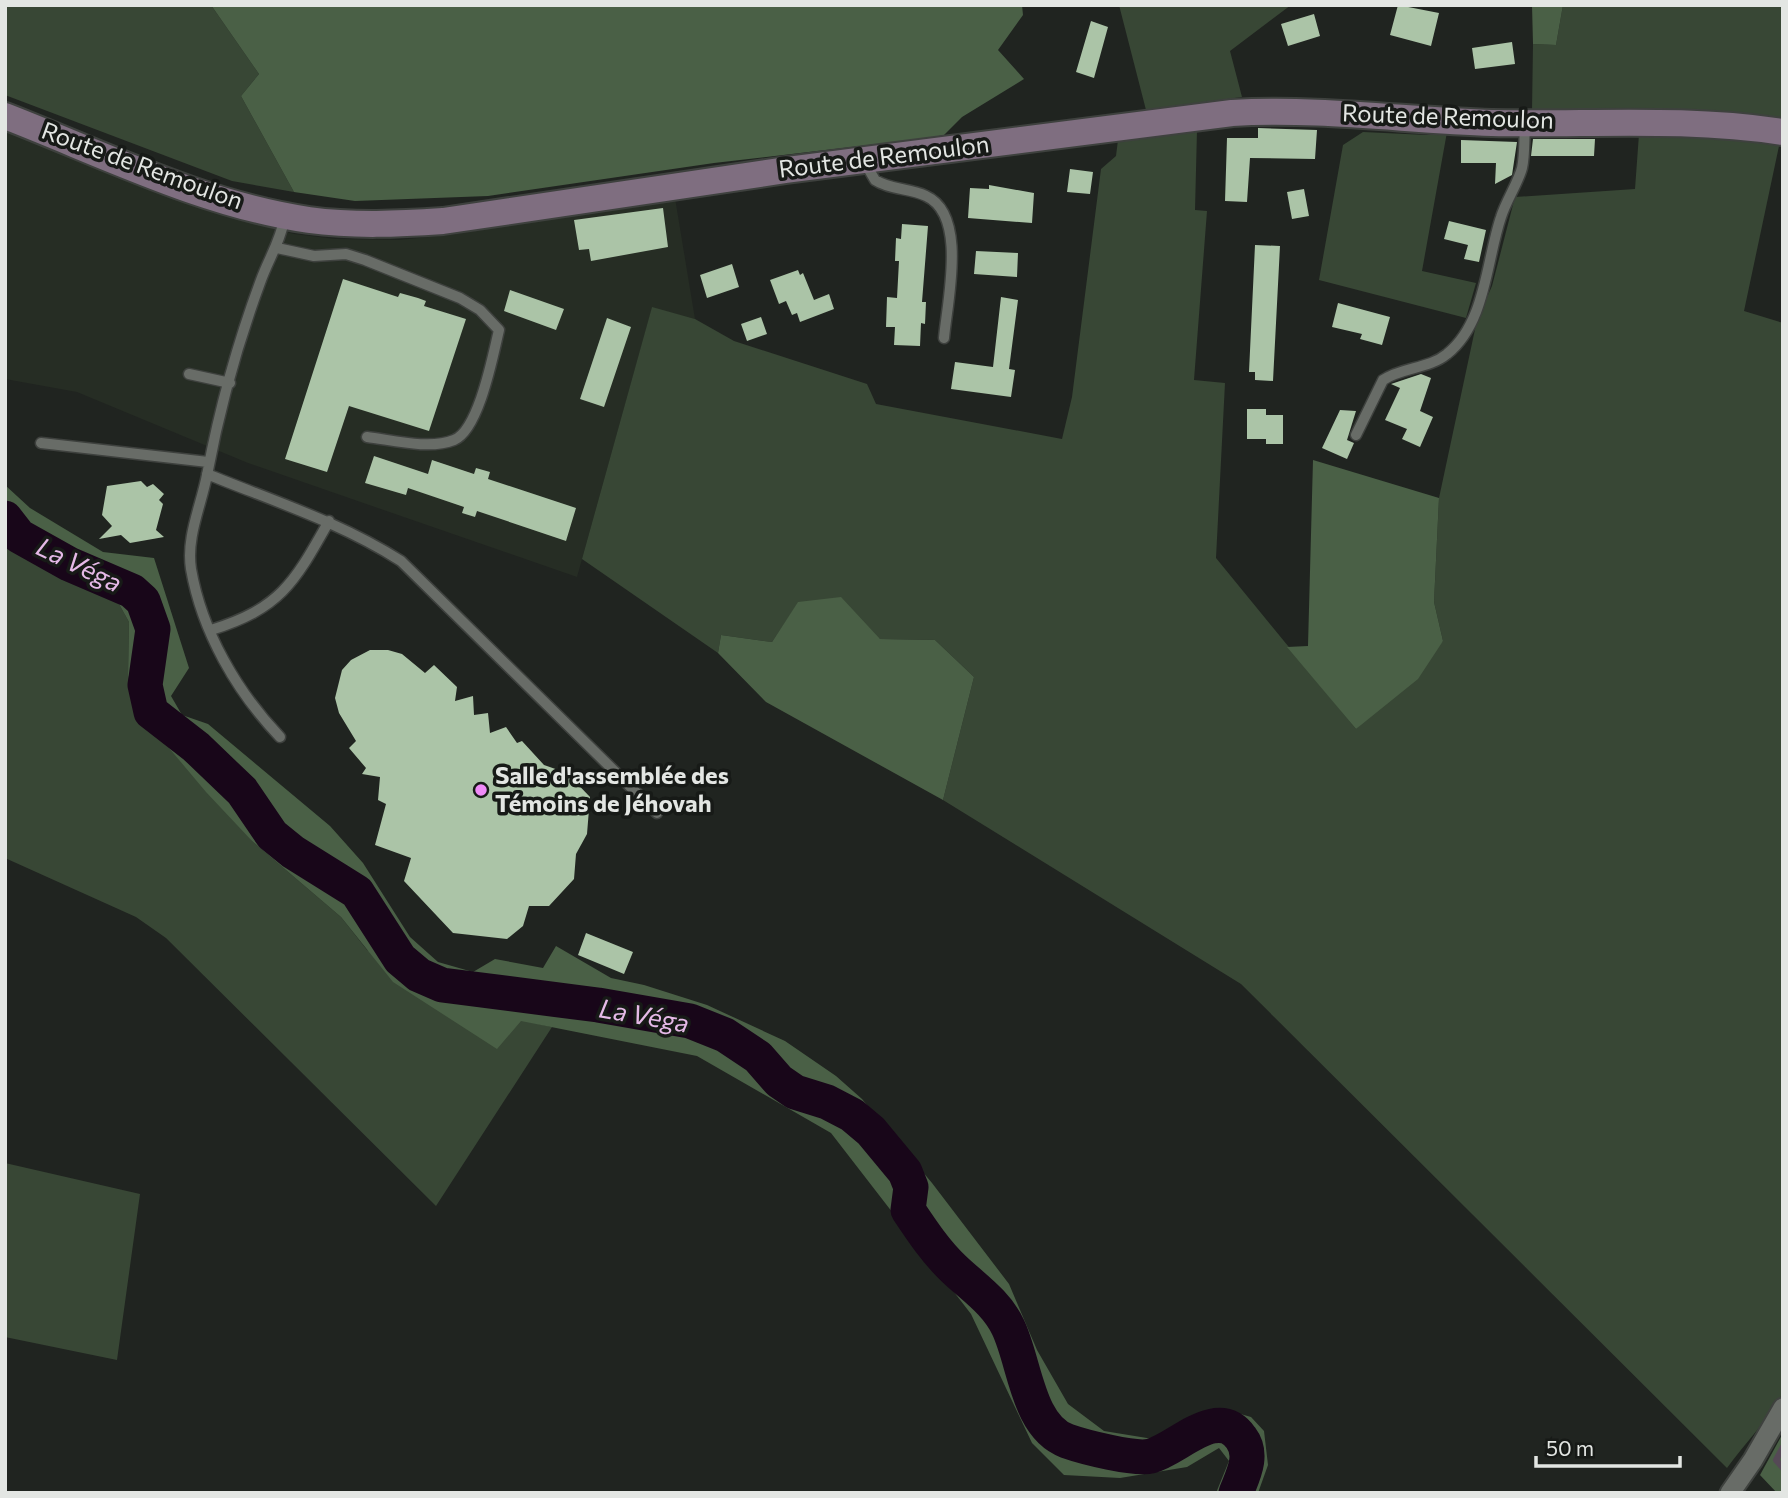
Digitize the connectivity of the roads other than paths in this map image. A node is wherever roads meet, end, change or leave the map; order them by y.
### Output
1 (5, 116) edge
2 (1525, 122) junction
3 (1783, 132) edge
4 (863, 160) junction
5 (285, 215) junction
6 (277, 248) junction
7 (944, 338) dead end
8 (189, 374) dead end
9 (230, 383) junction
10 (1356, 435) dead end
11 (367, 437) dead end
12 (41, 443) dead end
13 (208, 462) junction
14 (207, 474) junction
15 (329, 522) junction
16 (211, 630) junction
17 (280, 737) dead end
18 (657, 813) dead end
19 (1783, 1408) edge
20 (1730, 1493) edge

1 - 5 main road, Route de Remoulon
2 - 3 main road, Route de Remoulon
2 - 4 main road, Route de Remoulon
2 - 10 lane
4 - 5 main road, Route de Remoulon
4 - 7 lane
5 - 6 lane
6 - 9 lane
6 - 11 lane
8 - 9 lane
9 - 13 lane
12 - 13 lane
13 - 14 lane
14 - 15 lane
14 - 16 lane
15 - 16 lane
15 - 18 lane
16 - 17 lane
19 - 20 street

